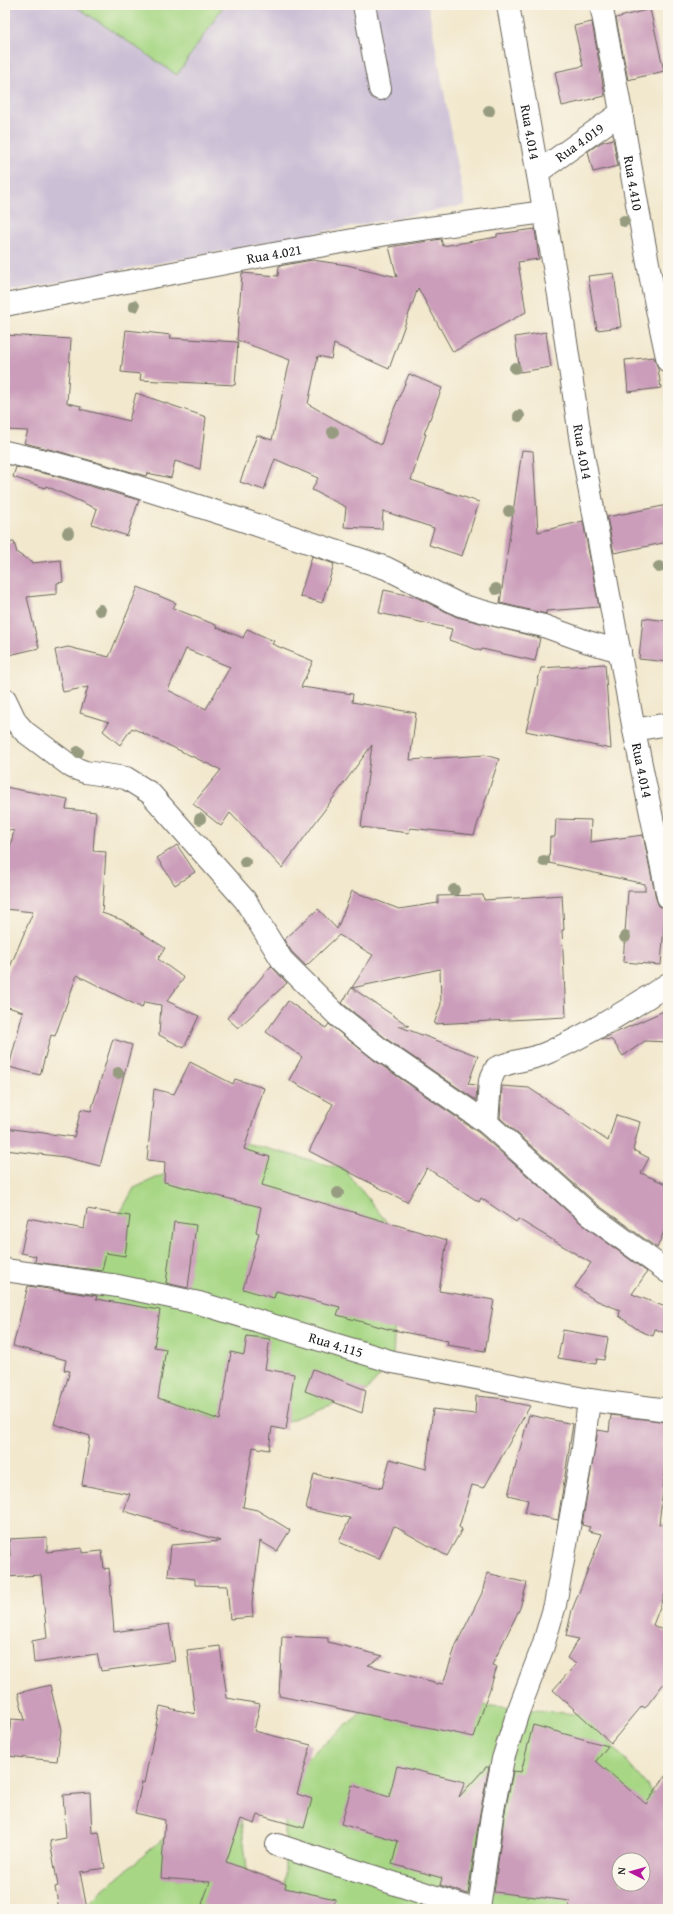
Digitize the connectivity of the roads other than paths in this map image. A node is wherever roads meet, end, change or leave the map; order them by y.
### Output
1 (364, 5) edge
2 (508, 5) edge
3 (601, 5) edge
4 (380, 89) dead end
5 (622, 112) junction
6 (538, 172) junction
7 (544, 212) junction
8 (5, 305) edge
9 (668, 361) edge
10 (5, 452) edge
11 (620, 651) junction
12 (5, 700) edge
13 (668, 724) edge
14 (634, 730) junction
15 (668, 897) edge
16 (668, 984) edge
17 (486, 1123) junction
18 (5, 1270) edge
19 (668, 1272) edge
20 (589, 1400) junction
21 (668, 1410) edge
22 (278, 1846) dead end
23 (472, 1909) edge
24 (479, 1909) edge

1 - 4 street
2 - 6 street, Rua 4.014
3 - 5 street, Rua 4.410
5 - 6 street, Rua 4.019
5 - 9 street, Rua 4.410
6 - 7 street, Rua 4.014
7 - 8 street, Rua 4.021
7 - 11 street, Rua 4.014
10 - 11 street
11 - 14 street, Rua 4.014
12 - 17 street
13 - 14 street
14 - 15 street, Rua 4.014
16 - 17 street
17 - 19 street
18 - 20 street, Rua 4.115
20 - 21 street, Rua 4.115
20 - 24 street
22 - 23 street

